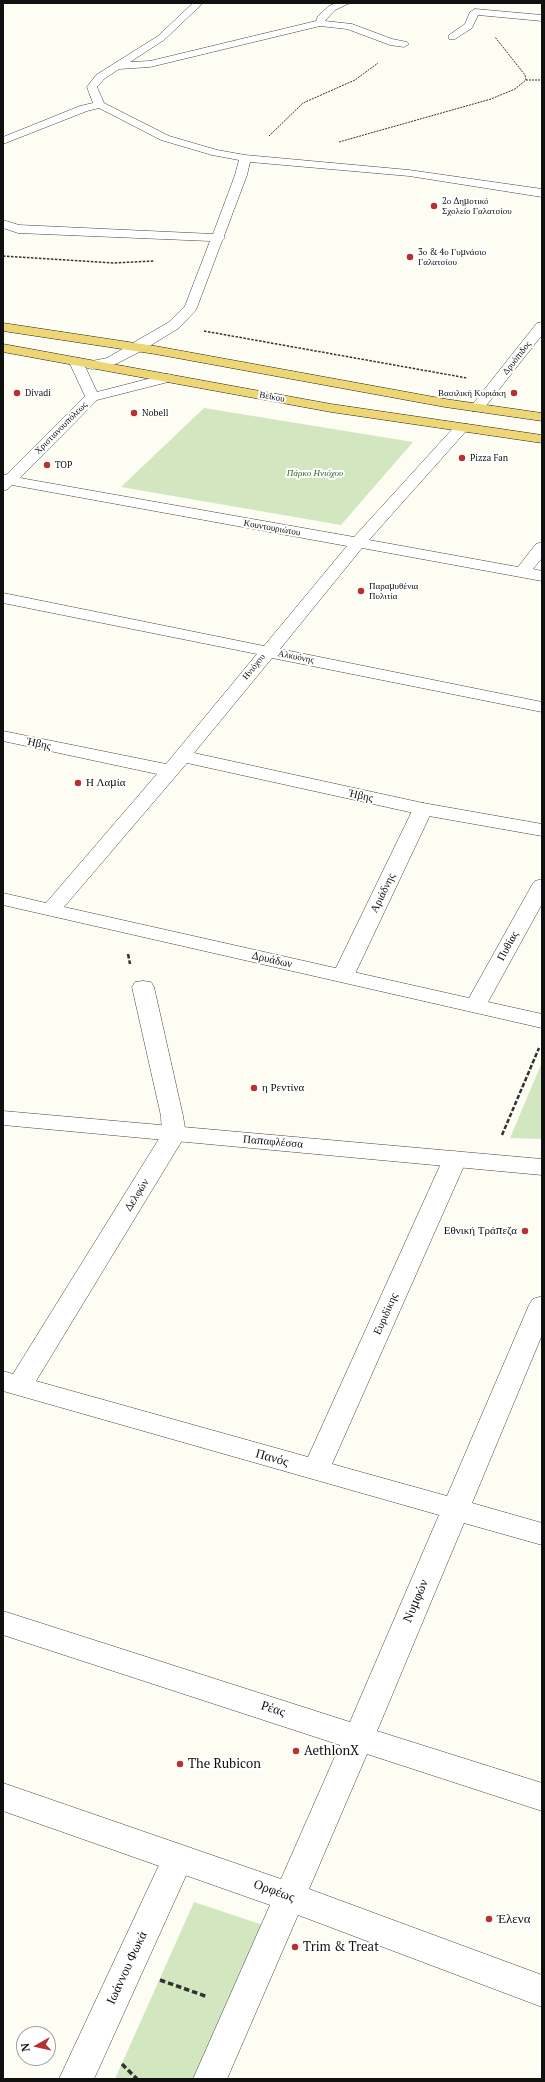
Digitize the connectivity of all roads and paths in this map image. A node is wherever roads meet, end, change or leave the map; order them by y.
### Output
1 (198, 3) edge
2 (345, 3) edge
3 (542, 18) edge
4 (320, 23) junction
5 (452, 37) joint
6 (404, 44) joint
7 (118, 66) junction
8 (526, 80) junction
9 (542, 80) edge
10 (100, 105) junction
11 (3, 141) edge
12 (337, 142) dead end
13 (245, 158) junction
14 (542, 193) edge
15 (3, 224) edge
16 (219, 238) junction
17 (3, 256) edge
18 (209, 262) junction
19 (174, 325) junction
20 (542, 326) edge
21 (3, 327) edge
22 (138, 347) junction
23 (3, 348) edge
24 (76, 362) junction
25 (92, 365) junction
26 (167, 378) junction
27 (497, 383) junction
28 (92, 397) junction
29 (477, 408) junction
30 (542, 417) edge
31 (462, 427) junction
32 (542, 439) edge
33 (5, 482) edge
34 (358, 544) junction
35 (542, 547) edge
36 (522, 573) junction
37 (542, 576) edge
38 (3, 598) edge
39 (267, 652) junction
40 (542, 707) edge
41 (3, 736) edge
42 (182, 756) junction
43 (170, 771) junction
44 (423, 809) junction
45 (542, 830) edge
46 (542, 885) edge
47 (3, 898) edge
48 (50, 910) junction
49 (124, 927) junction
50 (343, 976) junction
51 (143, 987) joint
52 (475, 1007) junction
53 (542, 1021) edge
54 (542, 1042) edge
55 (3, 1118) edge
56 (174, 1134) junction
57 (455, 1158) junction
58 (490, 1162) junction
59 (542, 1167) edge
60 (541, 1309) edge
61 (12, 1383) edge
62 (316, 1470) junction
63 (454, 1510) junction
64 (542, 1534) edge
65 (3, 1623) edge
66 (359, 1737) junction
67 (3, 1797) edge
68 (542, 1797) edge
69 (178, 1858) junction
70 (290, 1897) junction
71 (127, 1969) junction
72 (542, 1991) edge
73 (241, 2009) junction
74 (76, 2079) edge
75 (210, 2079) edge

1 - 7 street
2 - 4 street
3 - 5 street
4 - 6 street
4 - 7 street
5 - 8 path
6 - 13 path
7 - 10 street
8 - 9 path
8 - 12 path
10 - 11 street
10 - 13 street
13 - 14 street
13 - 16 street
15 - 16 street
16 - 18 street
17 - 18 path
18 - 19 street
19 - 22 street
19 - 27 path
20 - 27 street, Δρυόπιδος
21 - 22 main road
22 - 25 street
22 - 29 main road
23 - 24 main road, Βεΐκου
24 - 25 main road, Βεΐκου
24 - 28 street, Χριστιανουπόλεως
25 - 26 main road, Βεΐκου
26 - 28 street
26 - 31 main road, Βεΐκου
27 - 29 street, Δρυόπιδος
28 - 33 street, Χριστιανουπόλεως
29 - 30 main road
31 - 32 main road, Βεΐκου
31 - 34 street, Ηνιόχου
33 - 34 street, Κουντουριώτου
34 - 36 street, Κουντουριώτου
34 - 39 street, Ηνιόχου
35 - 36 street
36 - 37 street, Κουντουριώτου
38 - 39 street, Αλκυόνης
39 - 40 street, Αλκυόνης
39 - 42 street, Ηνιόχου
41 - 43 street, Ήβης
42 - 43 street, Ηνιόχου
42 - 44 street, Ήβης
43 - 48 street, Ηνιόχου
44 - 45 street, Ήβης
44 - 50 street, Αριάδνης
46 - 52 street, Πυθίας
47 - 48 street, Δρυάδων
48 - 49 street, Δρυάδων
49 - 50 street, Δρυάδων
49 - 51 path
50 - 52 street, Δρυάδων
51 - 56 street
52 - 53 street, Δρυάδων
54 - 58 path
55 - 56 street, Παπαφλέσσα
56 - 57 street, Παπαφλέσσα
56 - 61 street, Δελφών
57 - 58 street, Παπαφλέσσα
57 - 62 street, Ευριδίκης
58 - 59 street, Παπαφλέσσα
60 - 63 street, Νυμφών
61 - 62 street, Πανός
62 - 63 street, Πανός
63 - 64 street, Πανός
63 - 66 street, Νυμφών
65 - 66 street, Ρέας
66 - 68 street, Ρέας
66 - 70 street, Νυμφών
67 - 69 street, Ορφέως
69 - 70 street, Ορφέως
69 - 71 street, Ιωάννου Φωκά
70 - 72 street, Ορφέως
70 - 73 street
71 - 73 path
71 - 74 street, Ιωάννου Φωκά
73 - 75 street

